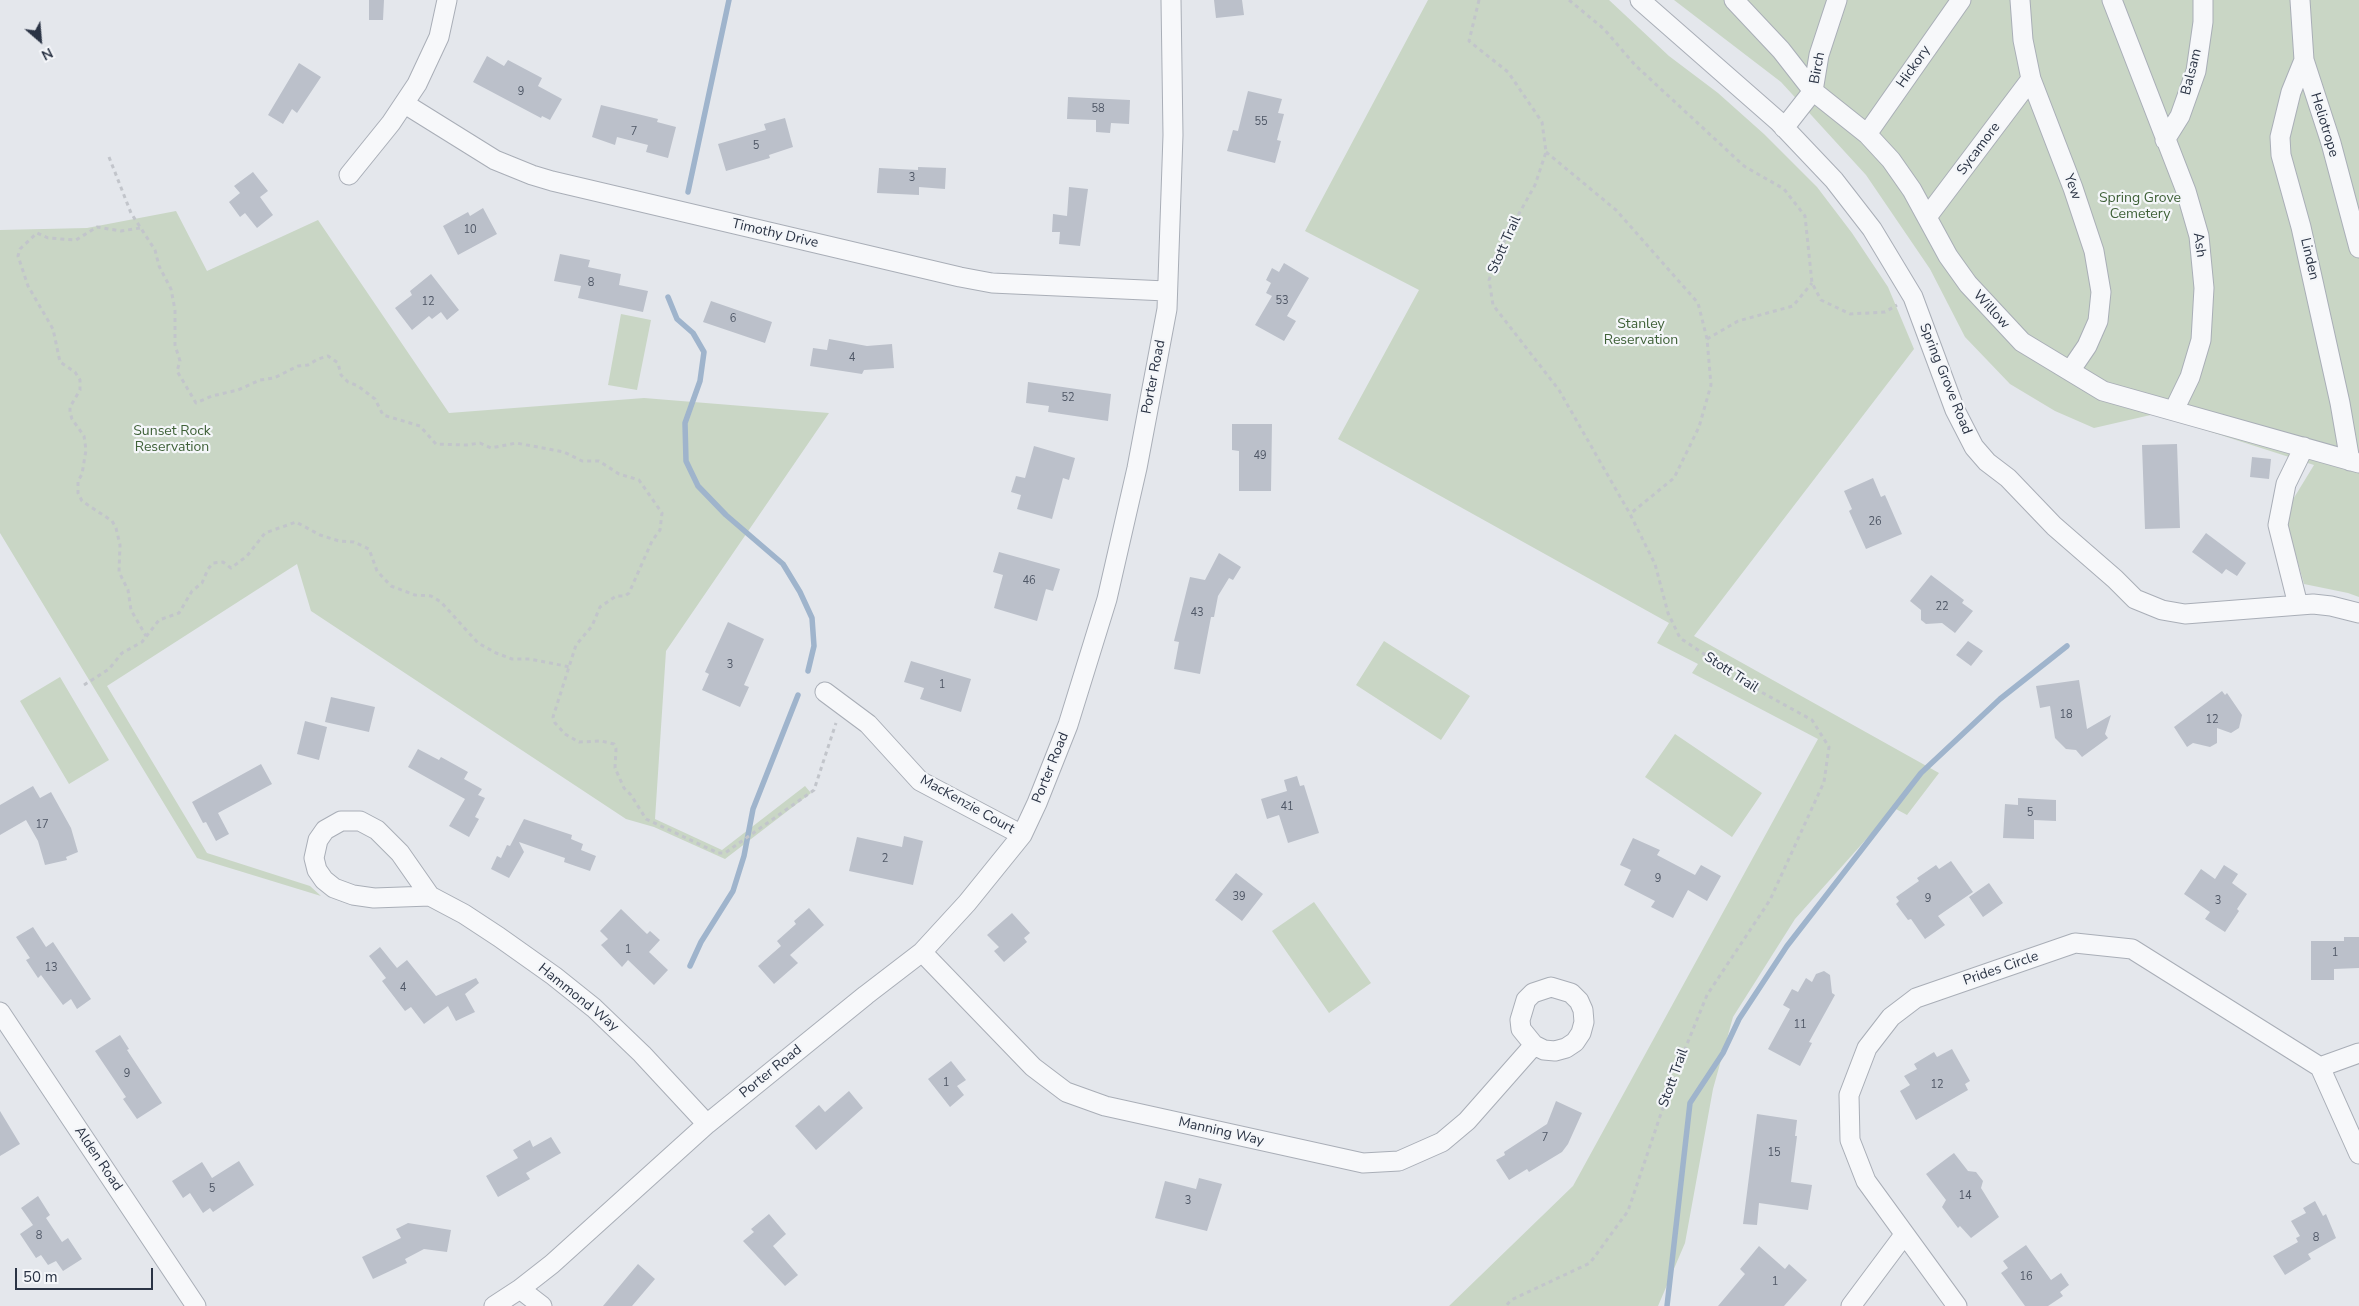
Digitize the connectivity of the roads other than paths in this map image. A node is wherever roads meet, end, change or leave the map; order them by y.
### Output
1 (447, 0) edge
2 (1171, 0) edge
3 (1640, 0) edge
4 (1734, 0) edge
5 (1837, 0) edge
6 (1961, 0) edge
7 (2020, 0) edge
8 (2112, 0) edge
9 (2203, 0) edge
10 (2300, 0) edge
11 (2304, 60) junction
12 (2031, 79) junction
13 (1813, 91) junction
14 (405, 104) junction
15 (1784, 128) junction
16 (1867, 134) junction
17 (2166, 140) junction
18 (349, 175) dead end
19 (1927, 217) junction
20 (2359, 248) edge
21 (1166, 291) junction
22 (2070, 371) junction
23 (2174, 410) junction
24 (2304, 447) junction
25 (2355, 462) edge
26 (2298, 605) junction
27 (2359, 613) edge
28 (825, 692) dead end
29 (1022, 835) junction
30 (430, 896) junction
31 (922, 952) junction
32 (0, 1012) edge
33 (5, 1033) edge
34 (1534, 1046) dead end
35 (2359, 1053) edge
36 (2320, 1067) junction
37 (707, 1124) junction
38 (2359, 1154) edge
39 (1904, 1235) junction
40 (520, 1289) junction
41 (196, 1306) edge
42 (494, 1306) edge
43 (542, 1306) edge
44 (1851, 1306) edge
45 (1957, 1306) edge

1 - 14 street
2 - 21 street, Porter Road
3 - 15 street, Spring Grove Road
4 - 13 street, Willow
5 - 13 street, Birch
6 - 16 street, Hickory
7 - 12 street, Yew
8 - 17 street, Ash
9 - 17 street, Balsam
10 - 11 street, Heliotrope
11 - 20 street, Heliotrope
11 - 25 street, Linden
12 - 19 street, Sycamore
12 - 22 street, Yew
13 - 15 street, Birch
13 - 16 street, Willow
14 - 18 street
14 - 21 street, Timothy Drive
15 - 26 street, Spring Grove Road
16 - 19 street, Willow
17 - 23 street, Ash
19 - 22 street, Willow
21 - 29 street, Porter Road
22 - 23 street, Willow
23 - 24 street, Willow
24 - 25 street, Willow
24 - 26 street
26 - 27 street, Spring Grove Road
28 - 29 street, MacKenzie Court
29 - 31 street, Porter Road
30 - 30 street, Hammond Way
30 - 37 street, Hammond Way
31 - 34 street, Manning Way
31 - 37 street, Porter Road
32 - 33 street, Alden Road
33 - 41 street, Alden Road
35 - 36 street
36 - 38 street
36 - 39 street, Prides Circle
37 - 40 street, Porter Road
39 - 44 street
39 - 45 street, Prides Circle
40 - 42 street, Porter Road
40 - 43 street

